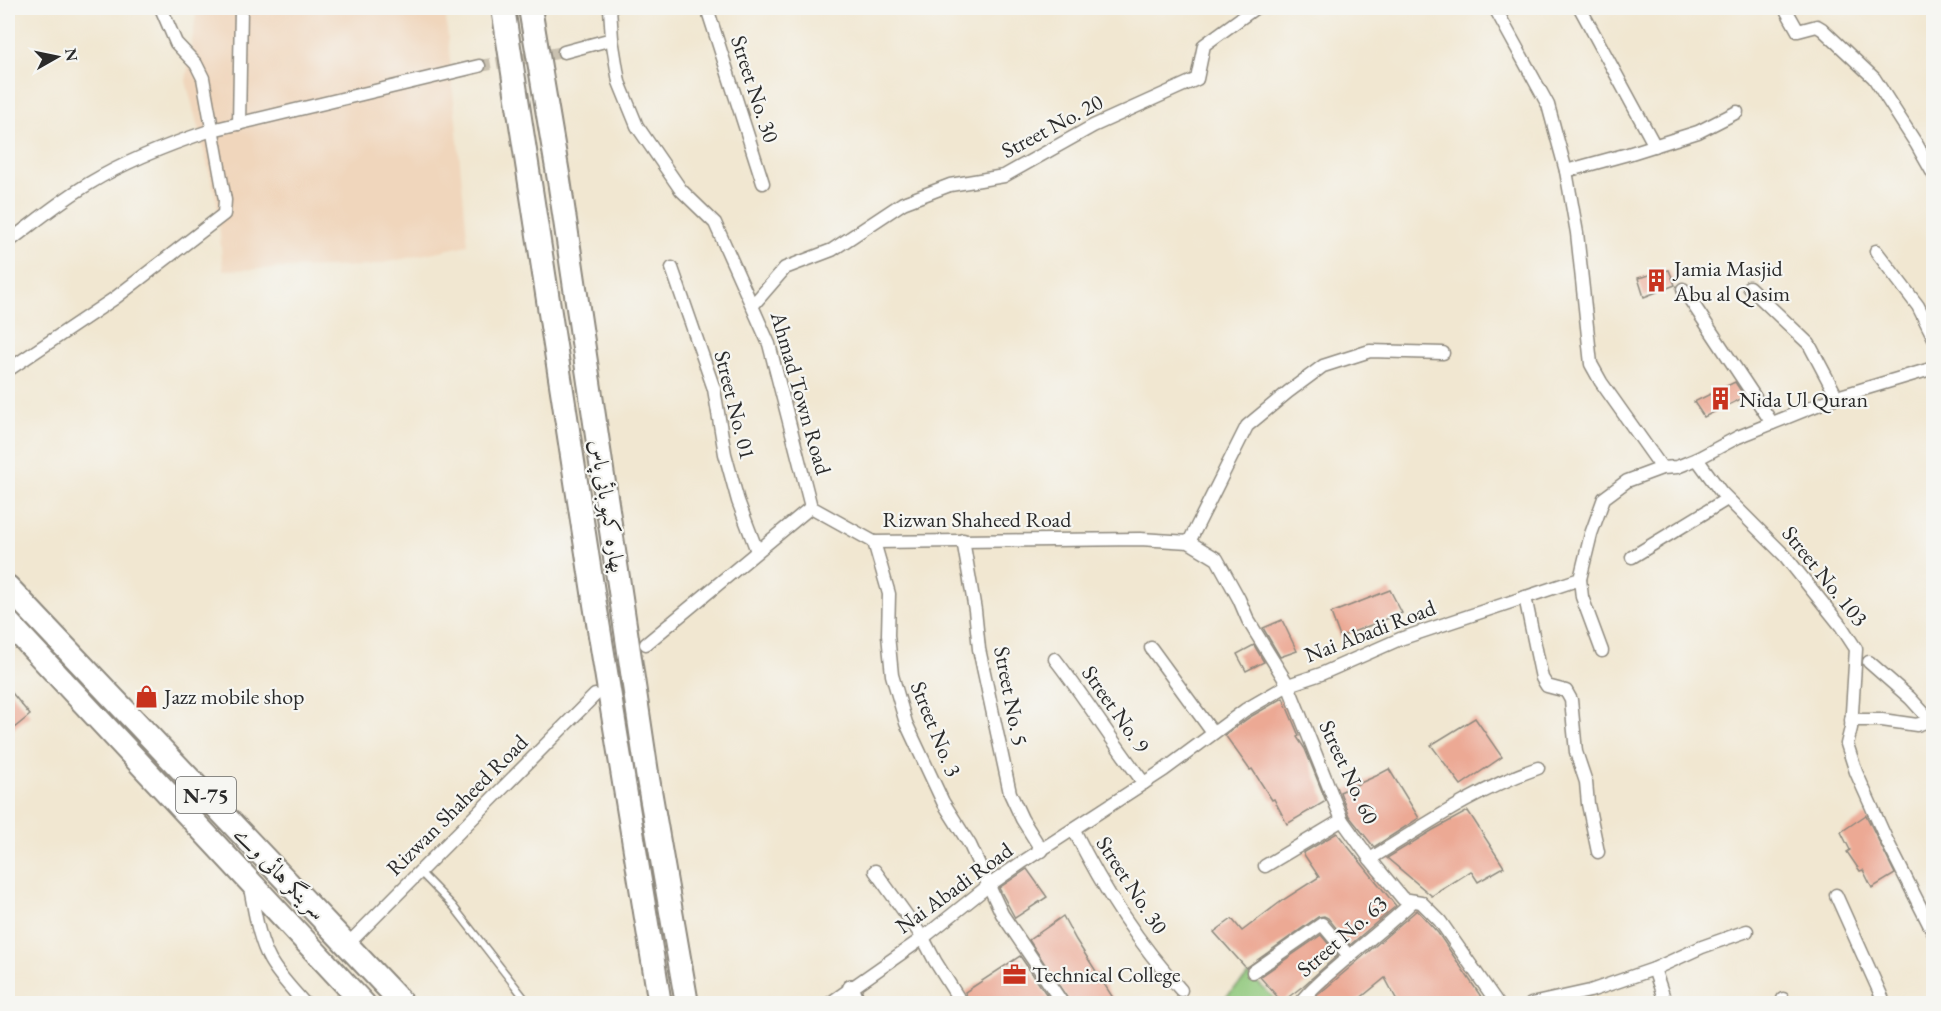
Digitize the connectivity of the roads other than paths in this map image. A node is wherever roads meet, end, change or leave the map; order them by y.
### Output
1 (161, 8) edge
2 (241, 8) edge
3 (503, 8) edge
4 (530, 8) edge
5 (610, 8) edge
6 (707, 8) edge
7 (1255, 8) edge
8 (1495, 8) edge
9 (1580, 8) edge
10 (1785, 8) edge
11 (612, 39) junction
12 (564, 52) tunnel mouth
13 (479, 66) tunnel mouth
14 (1737, 112) dead end
15 (238, 124) junction
16 (212, 130) junction
17 (1655, 146) junction
18 (1566, 171) junction
19 (1934, 175) edge
20 (763, 183) dead end
21 (8, 242) edge
22 (1876, 251) dead end
23 (672, 268) dead end
24 (1749, 287) dead end
25 (1683, 289) dead end
26 (753, 305) junction
27 (1934, 338) edge
28 (1443, 353) dead end
29 (1934, 368) edge
30 (8, 370) edge
31 (1837, 397) junction
32 (1772, 423) junction
33 (1697, 459) junction
34 (1662, 468) junction
35 (1727, 499) junction
36 (812, 507) junction
37 (963, 540) junction
38 (874, 542) junction
39 (1188, 542) junction
40 (757, 551) junction
41 (1632, 557) dead end
42 (1580, 579) junction
43 (8, 587) edge
44 (1525, 597) junction
45 (8, 622) edge
46 (646, 644) tunnel mouth
47 (1151, 648) dead end
48 (1602, 651) dead end
49 (1055, 659) dead end
50 (1869, 663) dead end
51 (1288, 685) junction
52 (595, 695) tunnel mouth
53 (1932, 719) edge
54 (1851, 720) junction
55 (1213, 733) junction
56 (1538, 768) dead end
57 (1144, 783) junction
58 (1342, 820) junction
59 (1074, 830) junction
60 (1042, 851) junction
61 (1598, 852) dead end
62 (1370, 859) junction
63 (1265, 866) dead end
64 (875, 871) dead end
65 (420, 872) junction
66 (249, 882) junction
67 (988, 886) junction
68 (1836, 896) dead end
69 (1413, 901) junction
70 (1747, 931) dead end
71 (1934, 934) edge
72 (923, 938) junction
73 (348, 944) junction
74 (1349, 956) junction
75 (371, 969) junction
76 (1654, 969) junction
77 (1253, 972) dead end
78 (1181, 990) dead end
79 (357, 996) edge
80 (854, 996) edge
81 (1494, 1002) edge
82 (1537, 1003) edge
83 (305, 1004) edge
84 (403, 1004) edge
85 (529, 1004) edge
86 (660, 1004) edge
87 (687, 1004) edge
88 (829, 1004) edge
89 (962, 1004) edge
90 (1064, 1004) edge
91 (1299, 1004) edge
92 (1666, 1004) edge
93 (1885, 1004) edge

1 - 16 street
2 - 15 street
3 - 86 highway, بھارہ کہو بائی پاس
4 - 87 highway, بھارہ کہو بائی پاس
5 - 11 street, Ahmad Town Road
6 - 20 street, Street No. 30
7 - 26 street, Street No. 20
8 - 18 street
9 - 17 street
10 - 19 street
11 - 12 street
11 - 26 street, Ahmad Town Road
13 - 15 street
14 - 17 street
15 - 16 street
16 - 21 street
16 - 30 street
17 - 18 street
18 - 34 street
22 - 27 street
23 - 40 street, Street No. 01
24 - 31 street
25 - 32 street
26 - 36 street, Ahmad Town Road
28 - 39 street
29 - 31 street
31 - 32 street
32 - 33 street
33 - 34 street
33 - 35 street, Street No. 103
34 - 42 street
35 - 41 street
35 - 54 street, Street No. 103
36 - 38 street, Rizwan Shaheed Road
36 - 40 street
37 - 38 street, Rizwan Shaheed Road
37 - 39 street, Rizwan Shaheed Road
37 - 60 street, Street No. 5
38 - 67 street, Street No. 3
39 - 51 street, Rizwan Shaheed Road
40 - 46 street
42 - 44 street, Nai Abadi Road
42 - 48 street
43 - 73 highway, سرینگر ہائی وے / N-75
44 - 51 street, Nai Abadi Road
44 - 61 street
45 - 66 highway, سرینگر ہائی وے / N-75
47 - 55 street
49 - 57 street, Street No. 9
50 - 53 street
51 - 55 street, Nai Abadi Road
51 - 58 street, Street No. 60
52 - 65 street, Rizwan Shaheed Road
53 - 54 street
54 - 71 street, Street No. 103
55 - 57 street, Nai Abadi Road
56 - 62 street
57 - 59 street, Nai Abadi Road
58 - 62 street, Street No. 60
58 - 63 street
59 - 60 street, Nai Abadi Road
59 - 78 street, Street No. 30
60 - 67 street, Nai Abadi Road
62 - 69 street, Street No. 60
64 - 72 street
65 - 73 street, Rizwan Shaheed Road
65 - 85 lane
66 - 79 highway, سرینگر ہائی وے / N-75
66 - 83 street
67 - 72 street, Nai Abadi Road
67 - 90 street
68 - 93 street
69 - 74 street, Street No. 63
69 - 81 street, Street No. 60
70 - 76 street
72 - 80 street, Nai Abadi Road
72 - 89 street
73 - 75 highway, سرینگر ہائی وے / N-75
74 - 77 street
74 - 91 street, Street No. 63
75 - 79 highway
75 - 84 highway, سرینگر ہائی وے / N-75
76 - 82 street
76 - 92 street
80 - 88 street, Nai Abadi Road

